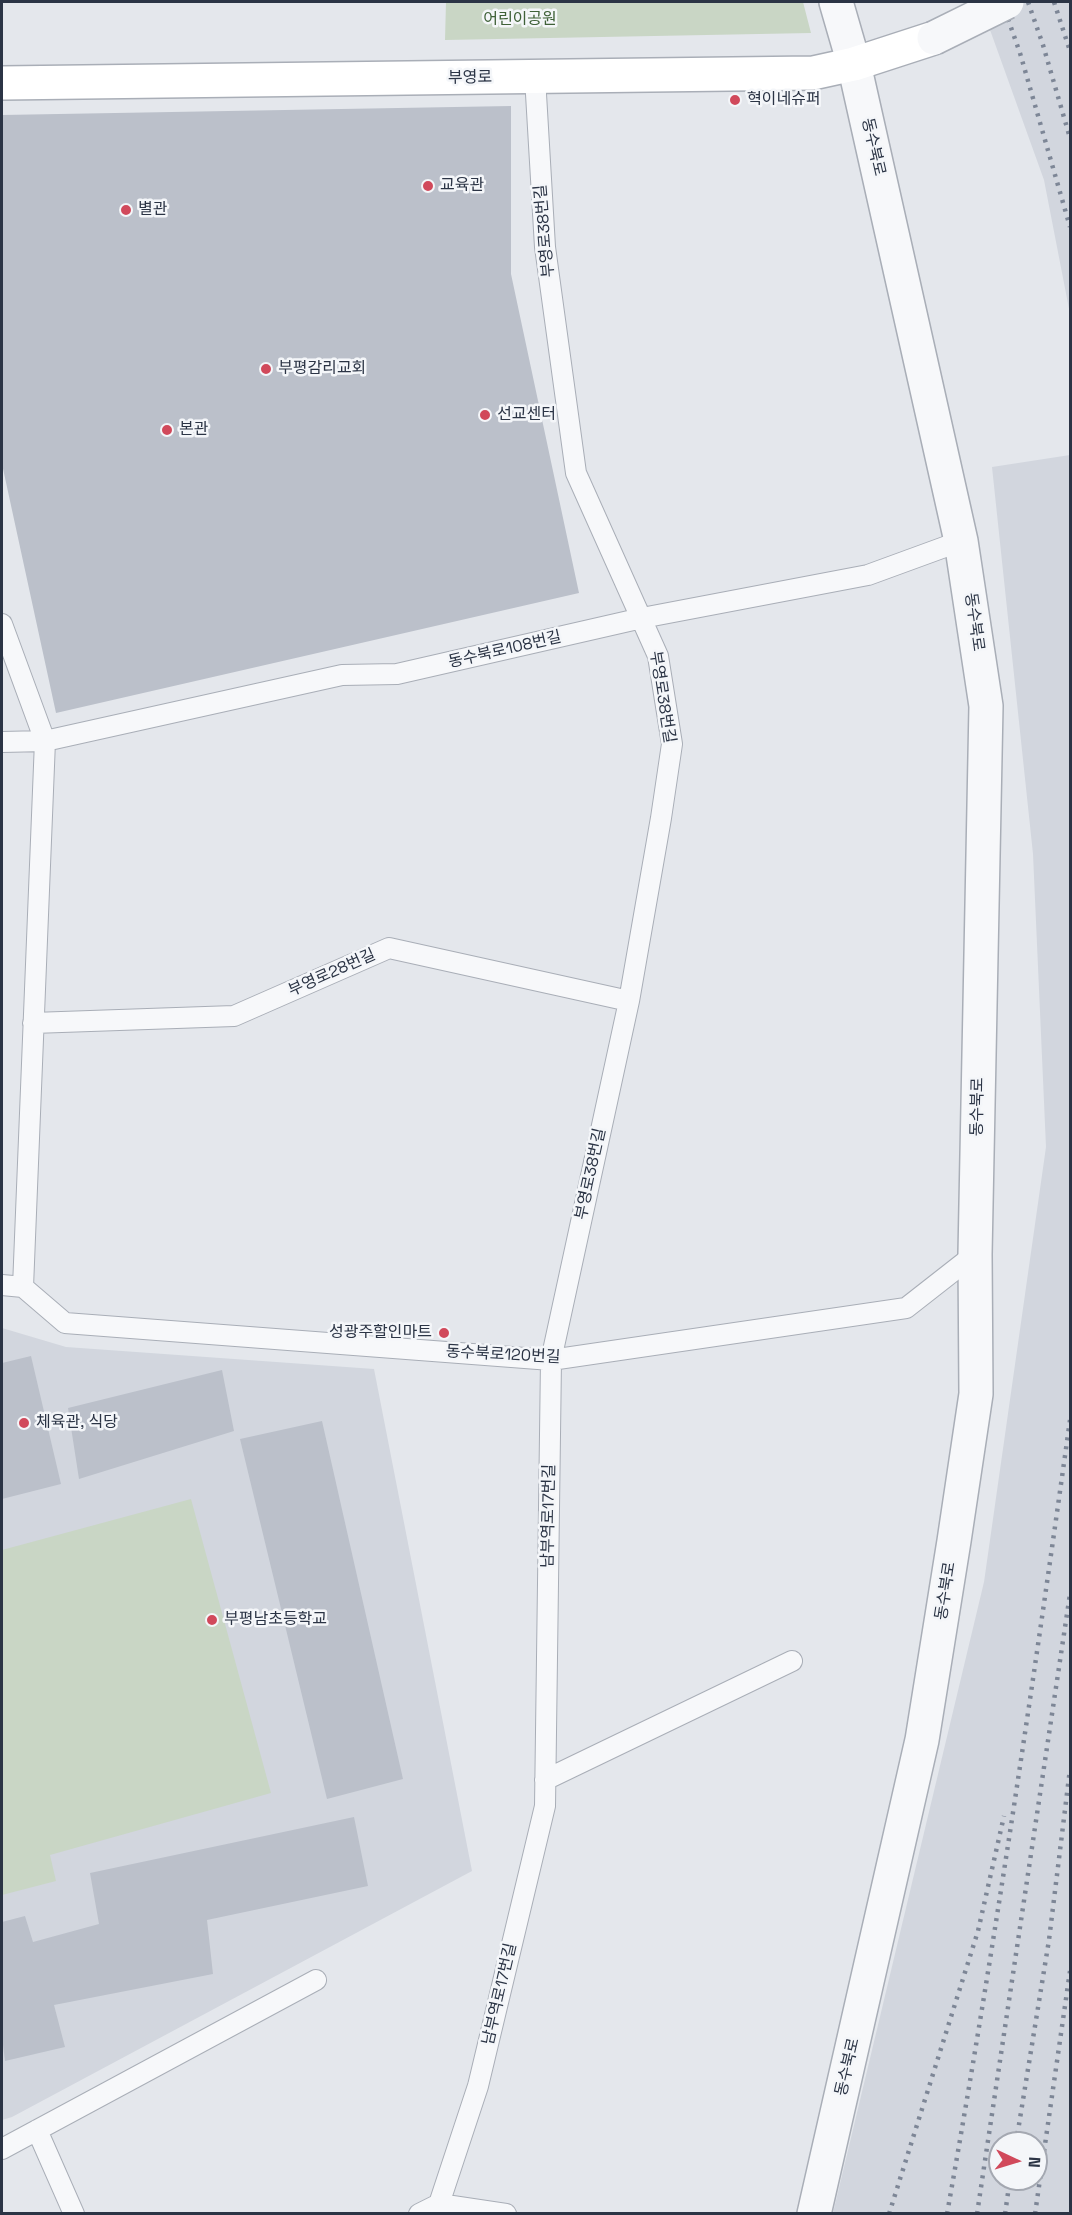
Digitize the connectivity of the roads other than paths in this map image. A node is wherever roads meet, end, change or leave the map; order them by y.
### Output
1 (836, 2) edge
2 (1007, 2) edge
3 (934, 38) joint
4 (854, 64) junction
5 (535, 77) junction
6 (2, 83) edge
7 (962, 541) junction
8 (642, 618) junction
9 (2, 624) edge
10 (45, 741) junction
11 (2, 742) edge
12 (629, 1001) junction
13 (33, 1023) junction
14 (975, 1254) junction
15 (2, 1285) edge
16 (23, 1287) junction
17 (551, 1360) junction
18 (792, 1661) dead end
19 (545, 1780) junction
20 (316, 1980) dead end
21 (37, 2130) junction
22 (2, 2149) edge
23 (439, 2204) junction
24 (74, 2214) edge
25 (419, 2214) edge
26 (506, 2214) edge
27 (814, 2214) edge

1 - 4 street, 동수북로
2 - 3 street, bridge
3 - 4 main road, 부영로
4 - 5 main road, 부영로
4 - 7 street, 동수북로
5 - 6 main road, 부영로
5 - 8 lane, 부영로38번길
7 - 8 lane, 동수북로108번길
7 - 14 street, 동수북로
8 - 10 lane, 동수북로108번길
8 - 12 lane, 부영로38번길
9 - 10 lane
10 - 11 lane, 동수북로108번길
10 - 13 lane
12 - 13 lane, 부영로28번길
12 - 17 lane, 부영로38번길
13 - 16 lane
14 - 17 lane, 동수북로120번길
14 - 27 street, 동수북로
15 - 16 lane
16 - 17 lane, 동수북로120번길
17 - 19 lane, 남부역로17번길
18 - 19 lane
19 - 23 lane, 남부역로17번길
20 - 21 lane
21 - 22 lane
21 - 24 lane
23 - 25 lane
23 - 26 lane

